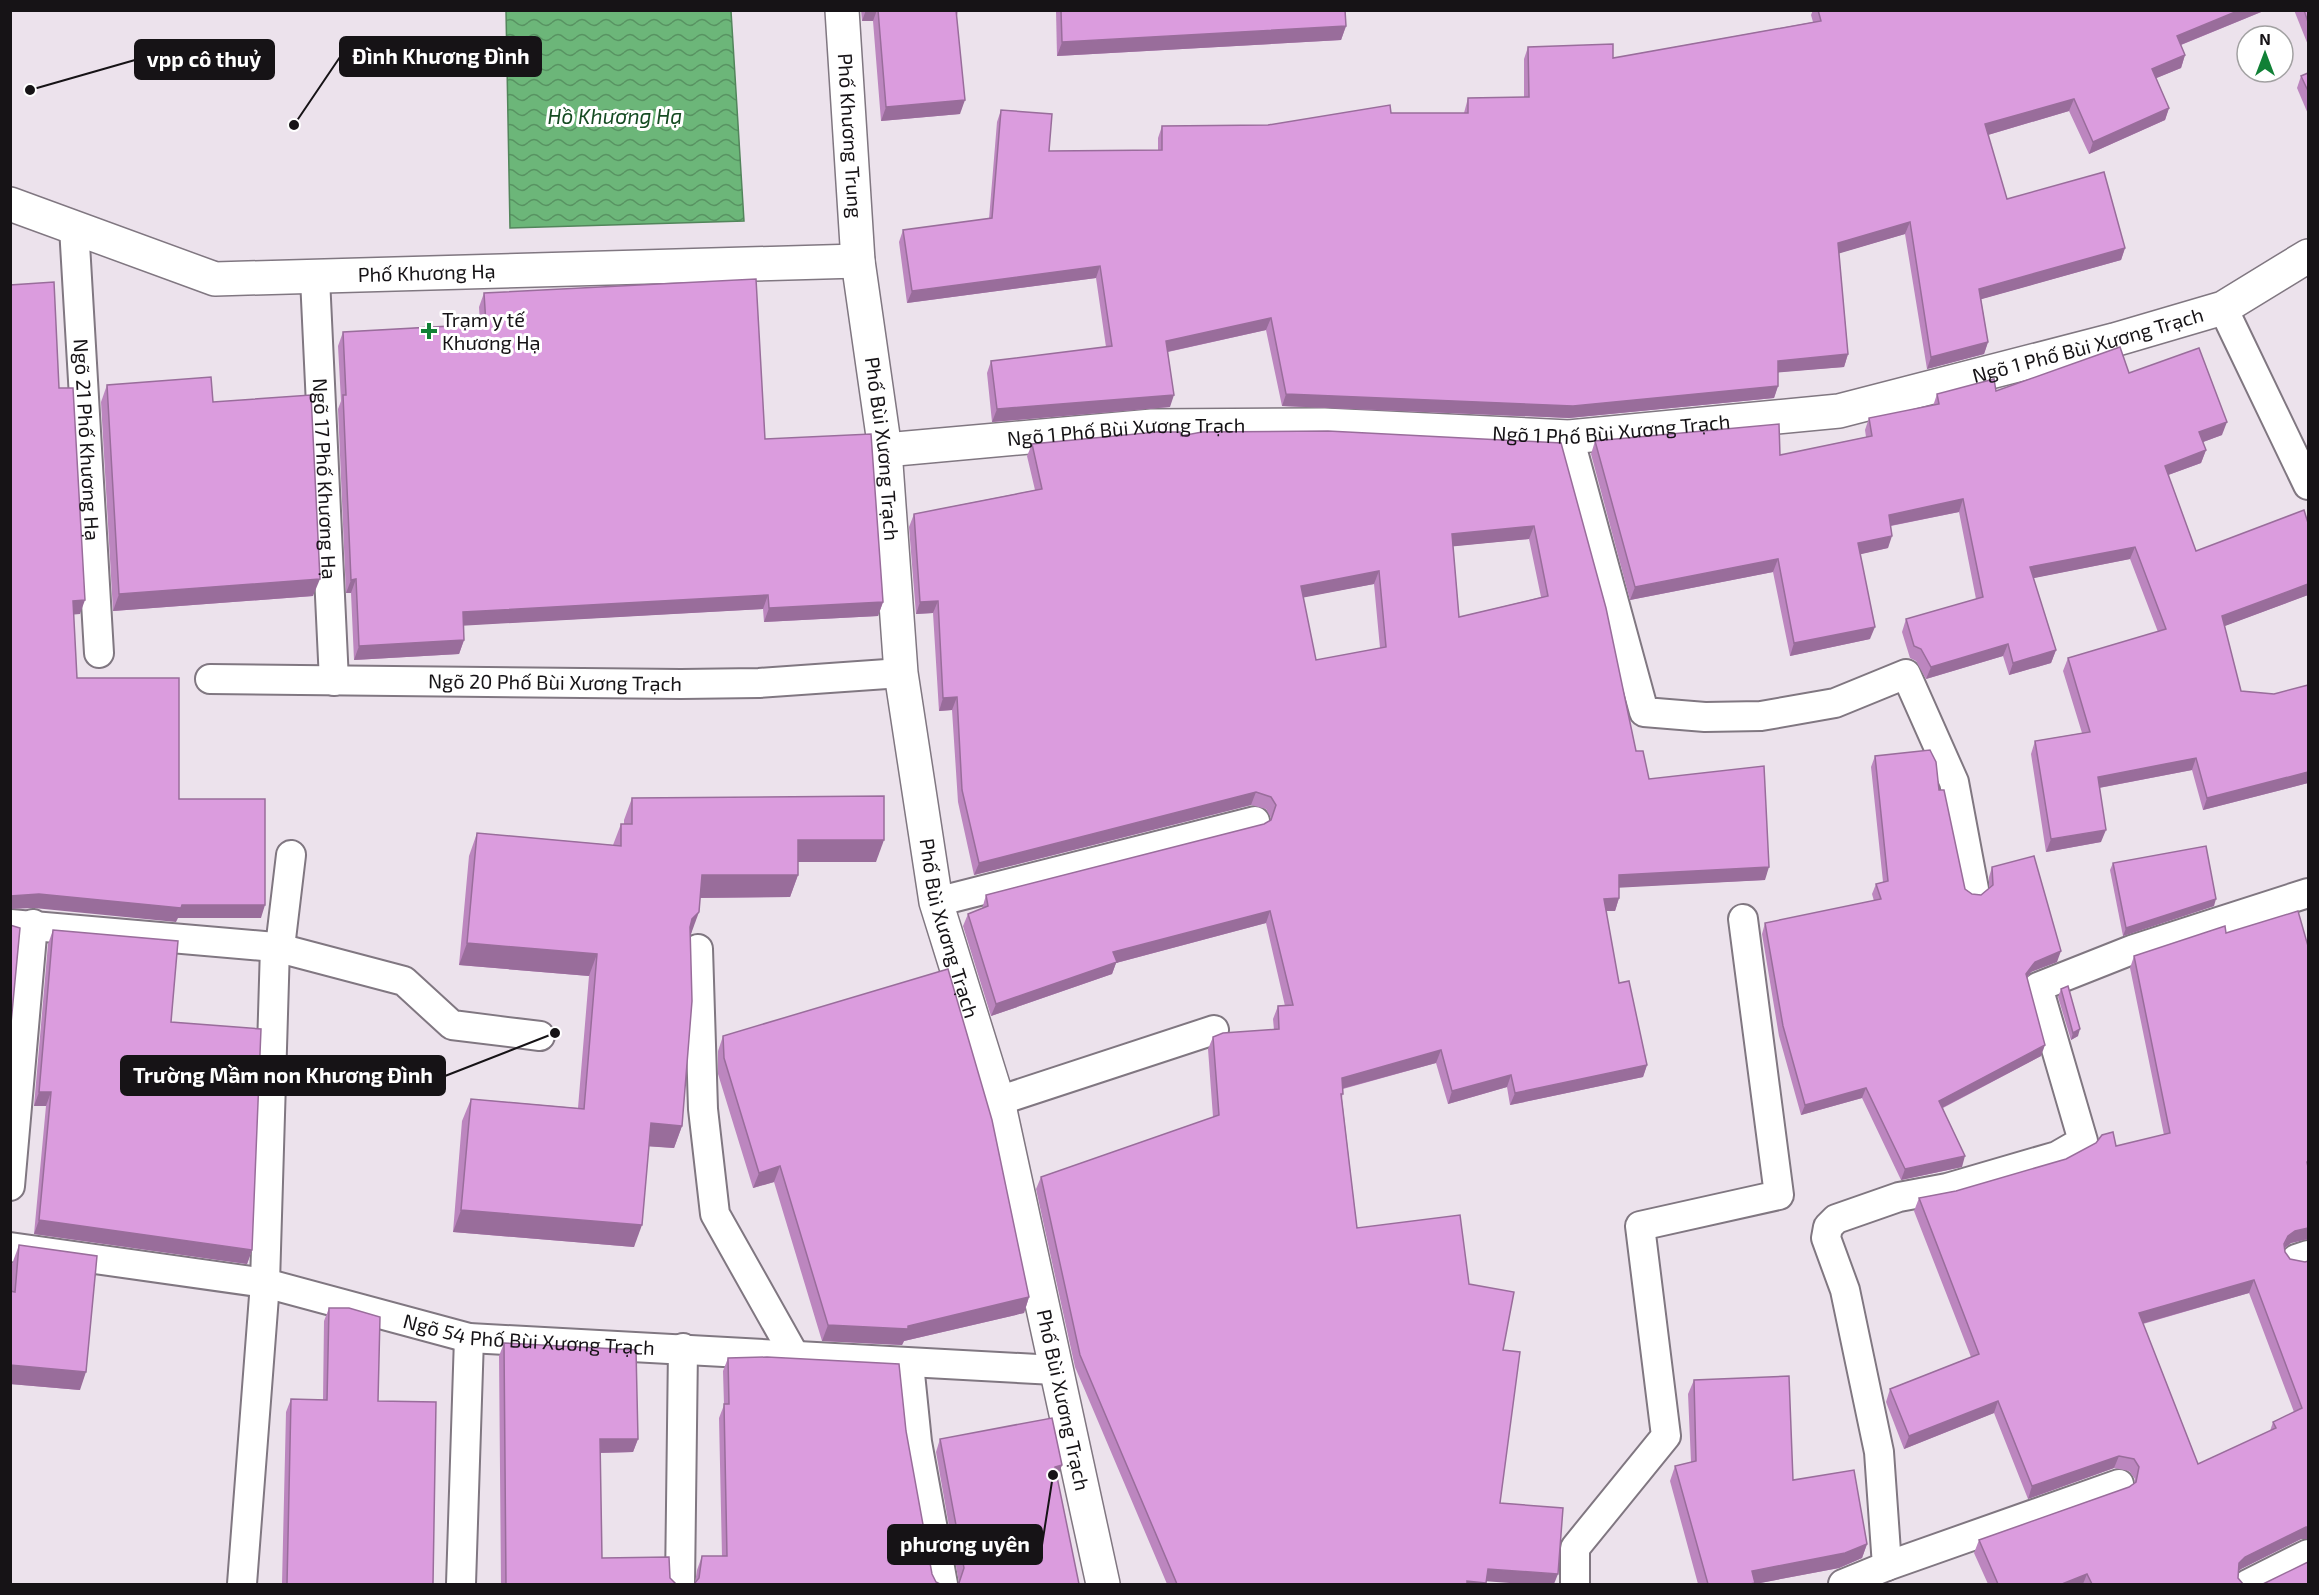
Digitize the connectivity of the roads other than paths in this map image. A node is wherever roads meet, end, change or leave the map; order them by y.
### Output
1 (842, 10) edge
2 (10, 204) edge
3 (74, 227) junction
4 (2308, 256) edge
5 (858, 261) junction
6 (315, 278) junction
7 (2223, 308) junction
8 (1569, 437) junction
9 (885, 450) junction
10 (2308, 485) edge
11 (99, 653) dead end
12 (901, 673) junction
13 (210, 679) dead end
14 (334, 681) junction
15 (1255, 821) dead end
16 (291, 855) dead end
17 (1974, 889) dead end
18 (2308, 893) edge
19 (936, 902) junction
20 (1743, 919) dead end
21 (22, 924) edge
22 (275, 947) junction
23 (698, 949) edge
24 (1214, 1030) dead end
25 (540, 1036) dead end
26 (998, 1101) junction
27 (10, 1186) edge
28 (10, 1247) edge
29 (265, 1283) junction
30 (469, 1338) junction
31 (683, 1348) junction
32 (796, 1358) junction
33 (909, 1364) junction
34 (1055, 1370) junction
35 (2119, 1484) dead end
36 (2308, 1554) edge
37 (1887, 1566) junction
38 (242, 1584) edge
39 (461, 1584) edge
40 (680, 1584) edge
41 (943, 1584) edge
42 (1103, 1584) edge
43 (1575, 1584) edge
44 (1844, 1584) edge
45 (2248, 1584) edge

1 - 5 street, Phố Khương Trung
2 - 3 street, Phố Khương Hạ
3 - 6 street, Phố Khương Hạ
3 - 11 lane, Ngõ 21 Phố Khương Hạ
4 - 7 street, Ngõ 1 Phố Bùi Xương Trạch
5 - 6 street, Phố Khương Hạ
5 - 9 street, Phố Bùi Xương Trạch
6 - 14 lane, Ngõ 17 Phố Khương Hạ
7 - 8 street, Ngõ 1 Phố Bùi Xương Trạch
7 - 10 lane
8 - 9 street, Ngõ 1 Phố Bùi Xương Trạch
8 - 17 lane
9 - 12 street, Phố Bùi Xương Trạch
12 - 14 lane, Ngõ 20 Phố Bùi Xương Trạch
12 - 19 street, Phố Bùi Xương Trạch
13 - 14 lane, Ngõ 20 Phố Bùi Xương Trạch
15 - 19 lane
16 - 22 lane
18 - 37 lane
19 - 26 street, Phố Bùi Xương Trạch
20 - 43 lane
21 - 22 lane
21 - 27 lane
22 - 25 lane
22 - 29 lane
23 - 32 lane
24 - 26 lane
26 - 34 street, Phố Bùi Xương Trạch
28 - 29 lane, Ngõ 54 Phố Bùi Xương Trạch
29 - 30 lane, Ngõ 54 Phố Bùi Xương Trạch
29 - 38 lane
30 - 31 lane, Ngõ 54 Phố Bùi Xương Trạch
30 - 39 lane
31 - 32 lane, Ngõ 54 Phố Bùi Xương Trạch
31 - 40 lane
32 - 33 lane, Ngõ 54 Phố Bùi Xương Trạch
33 - 34 lane, Ngõ 54 Phố Bùi Xương Trạch
33 - 41 lane
34 - 42 street, Phố Bùi Xương Trạch
35 - 37 lane
36 - 45 lane
37 - 44 lane

